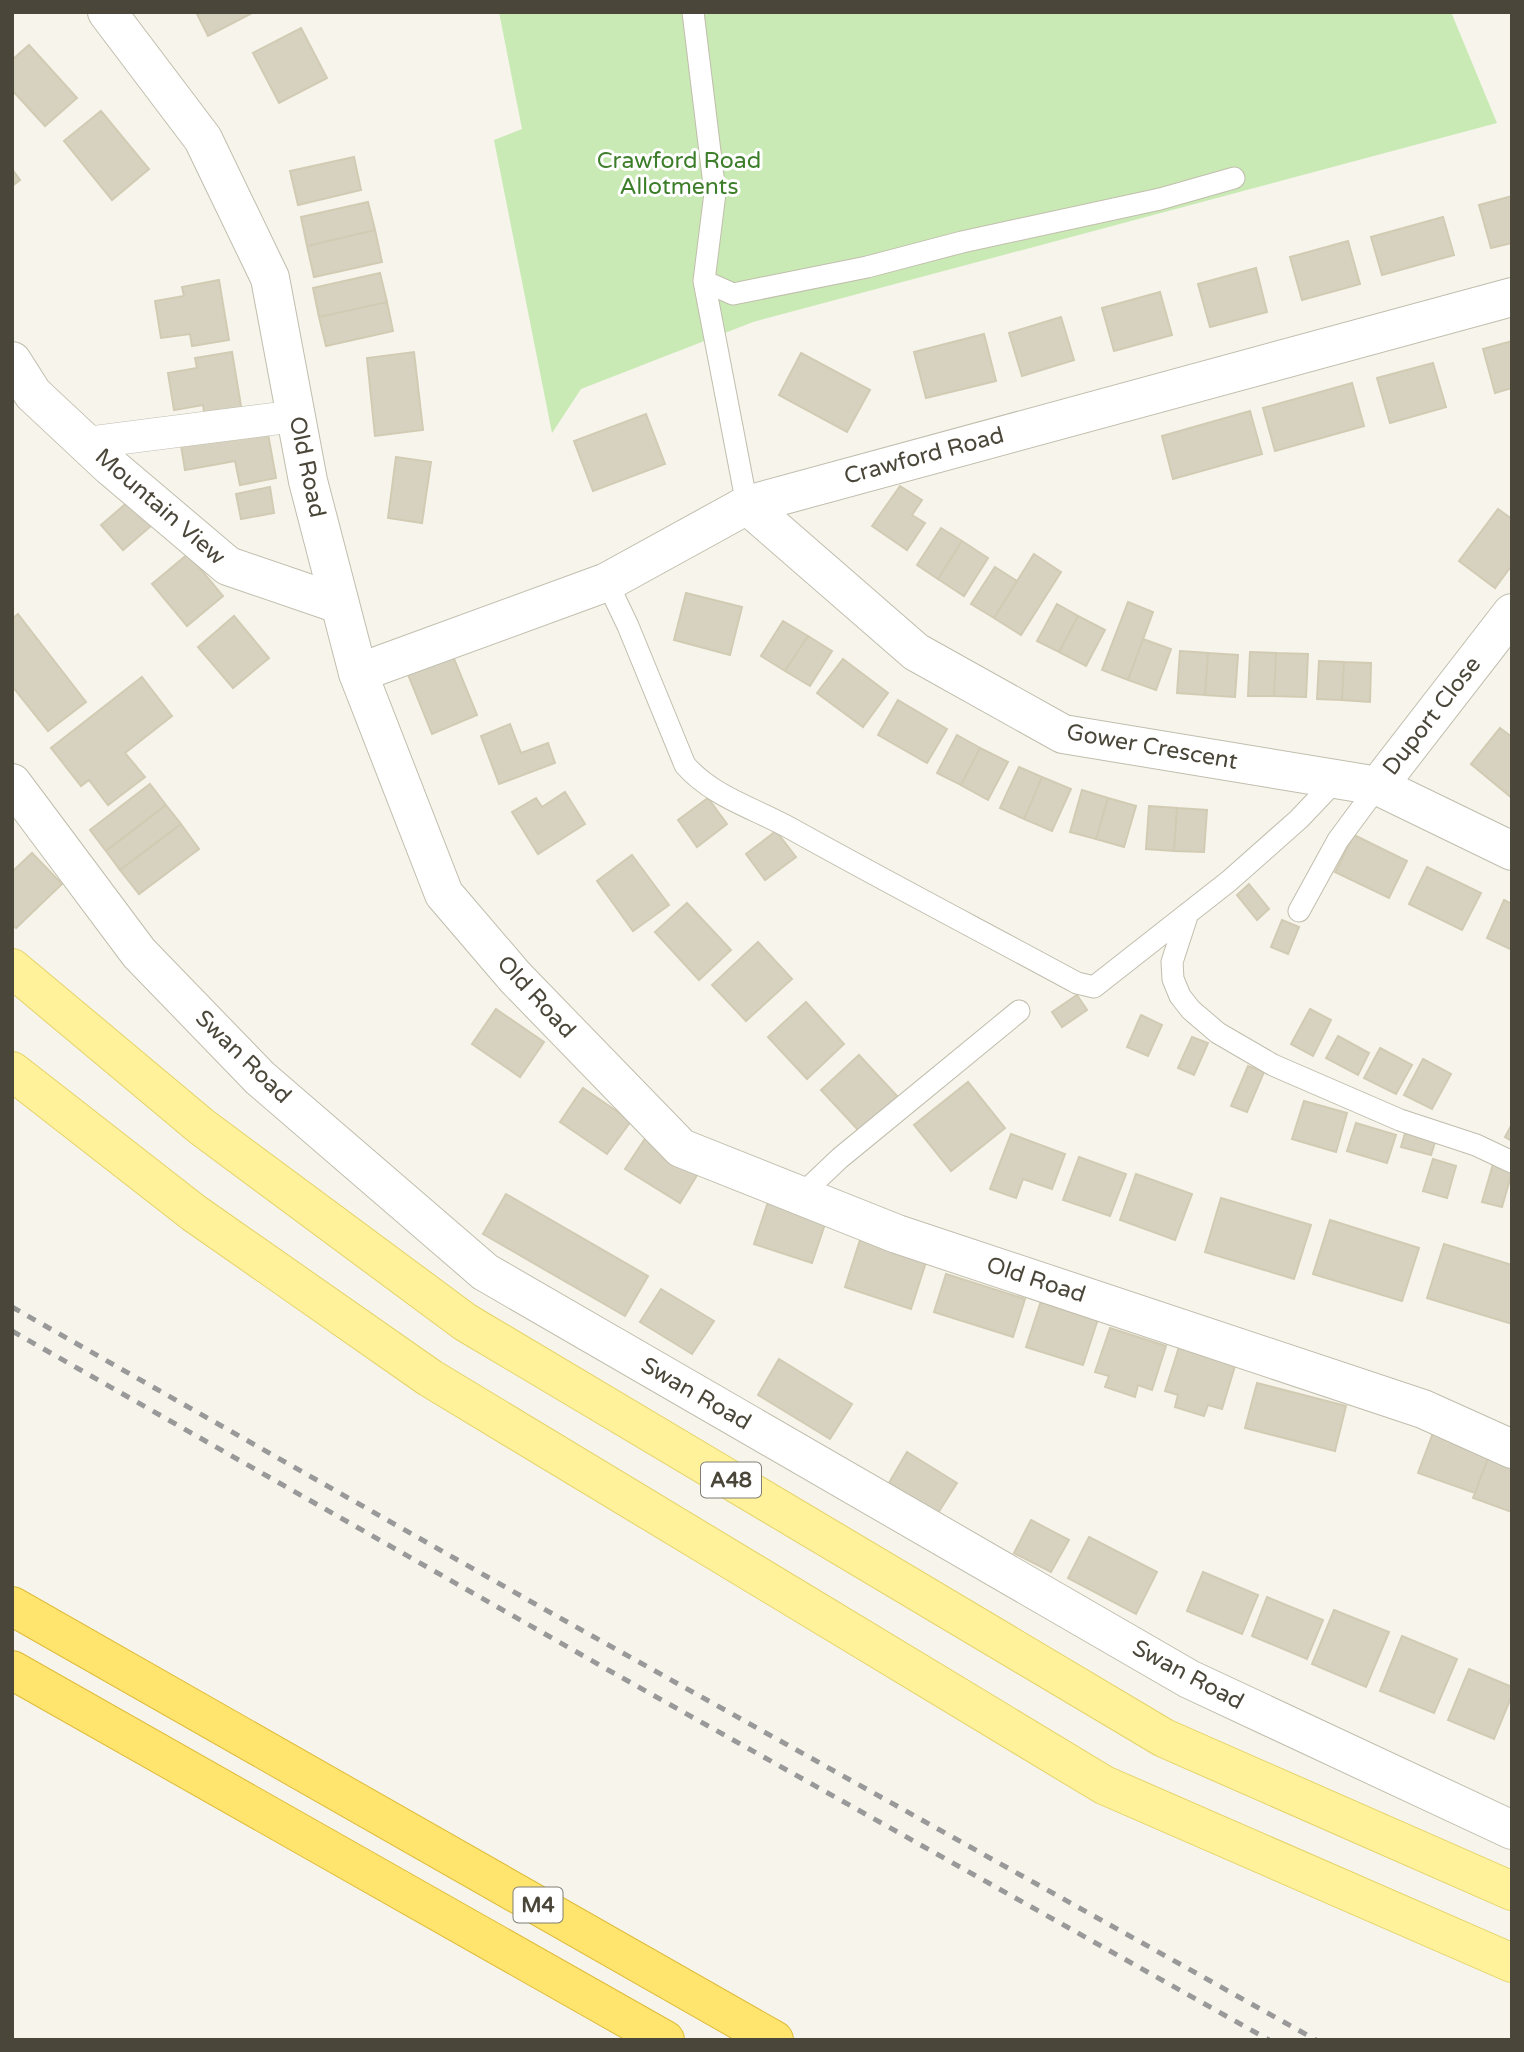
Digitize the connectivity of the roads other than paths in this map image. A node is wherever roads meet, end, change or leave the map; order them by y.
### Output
1 (107, 12) edge
2 (693, 12) edge
3 (1234, 177) dead end
4 (704, 281) junction
5 (1512, 297) edge
6 (12, 361) edge
7 (296, 416) junction
8 (85, 443) junction
9 (747, 505) junction
10 (607, 582) junction
11 (339, 604) junction
12 (1512, 613) edge
13 (358, 673) junction
14 (1336, 780) junction
15 (1378, 786) junction
16 (19, 805) edge
17 (1512, 851) edge
18 (1299, 911) dead end
19 (1188, 913) junction
20 (12, 968) edge
21 (1019, 1011) dead end
22 (12, 1071) edge
23 (1512, 1162) edge
24 (801, 1195) junction
25 (1512, 1449) edge
26 (12, 1606) edge
27 (12, 1670) edge
28 (1512, 1830) edge
29 (1512, 1891) edge
30 (1512, 1963) edge
31 (664, 2040) edge
32 (774, 2040) edge

1 - 7 street, Old Road
2 - 4 lane
3 - 4 lane
4 - 9 lane
5 - 9 street, Crawford Road
6 - 8 street, Mountain View
7 - 8 street
7 - 11 street, Old Road
8 - 11 street, Mountain View
9 - 10 street, Crawford Road
9 - 14 street, Gower Crescent
10 - 13 street, Crawford Road
10 - 19 lane
11 - 13 street, Old Road
12 - 15 street, Duport Close
13 - 24 street, Old Road
14 - 15 street, Gower Crescent
14 - 19 lane
15 - 17 street, Gower Crescent
15 - 18 lane
16 - 28 street, Swan Road
19 - 23 lane
20 - 29 main road, A48
21 - 24 lane
22 - 30 main road
24 - 25 street, Old Road
26 - 32 highway, M4
27 - 31 highway, M4

